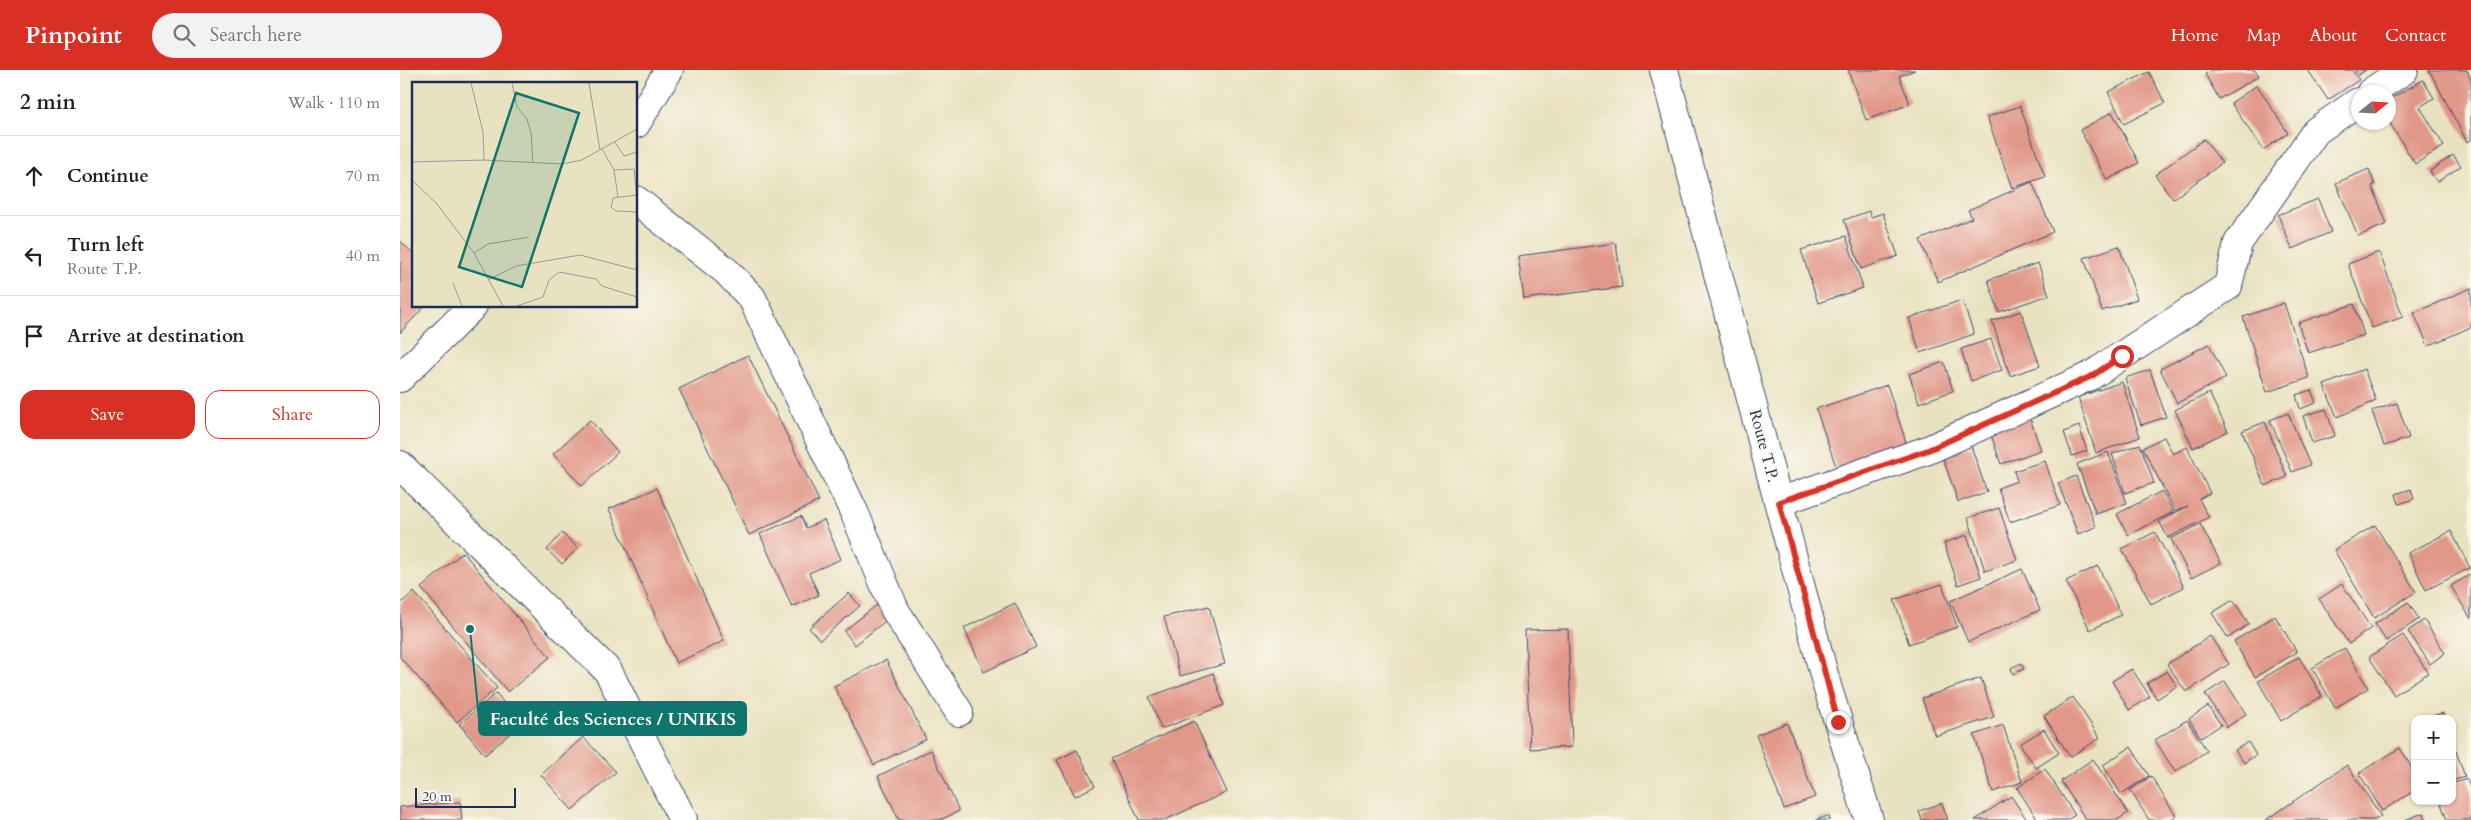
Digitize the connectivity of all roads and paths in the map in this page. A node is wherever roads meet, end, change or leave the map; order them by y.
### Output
1 (669, 70) edge
2 (1664, 70) edge
3 (2404, 70) edge
4 (2382, 85) edge
5 (2351, 107) edge
6 (638, 121) edge
7 (638, 202) edge
8 (471, 308) edge
9 (400, 378) edge
10 (400, 465) edge
11 (1779, 502) junction
12 (959, 712) dead end
13 (683, 820) edge
14 (1869, 820) edge

1 - 6 street
2 - 11 street, Route T.P.
3 - 4 street
5 - 11 street
7 - 12 street
8 - 9 street
10 - 13 street
11 - 14 street, Route T.P.

